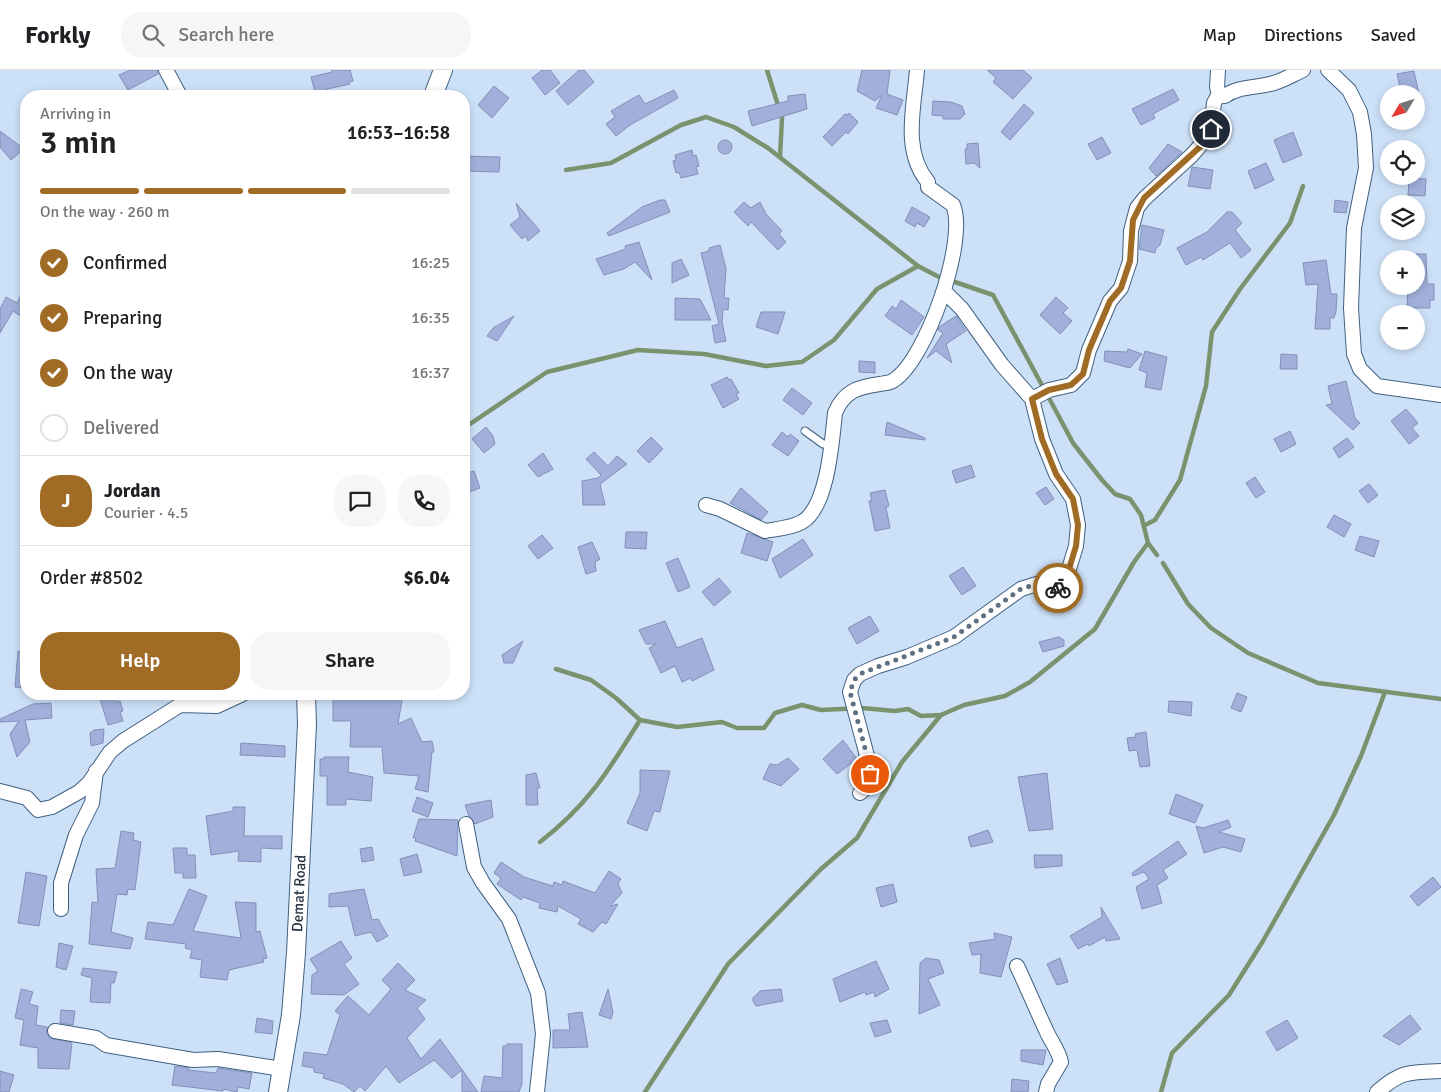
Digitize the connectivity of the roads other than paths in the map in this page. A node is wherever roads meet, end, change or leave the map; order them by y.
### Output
1 (166, 70) edge
2 (443, 70) edge
3 (917, 70) edge
4 (1218, 70) edge
5 (1303, 70) edge
6 (1328, 70) edge
7 (177, 90) edge
8 (435, 90) edge
9 (1220, 94) junction
10 (944, 291) junction
11 (1441, 395) edge
12 (1032, 399) junction
13 (805, 431) dead end
14 (831, 444) junction
15 (706, 505) dead end
16 (230, 700) edge
17 (306, 700) edge
18 (96, 771) junction
19 (0, 790) edge
20 (860, 793) dead end
21 (466, 824) dead end
22 (61, 909) dead end
23 (1017, 966) dead end
24 (55, 1031) dead end
25 (282, 1070) junction
26 (1441, 1071) edge
27 (278, 1092) edge
28 (537, 1092) edge
29 (1046, 1092) edge
30 (1377, 1092) edge

1 - 7 street
2 - 8 street
3 - 10 street
4 - 9 street
5 - 9 street
6 - 11 street
9 - 12 street
10 - 12 street
10 - 14 street
12 - 20 street
13 - 14 lane
14 - 15 street
16 - 18 street
17 - 25 street, Demat Road
18 - 19 street
18 - 22 street
21 - 28 street
23 - 29 street
24 - 25 street
25 - 27 street, Demat Road
26 - 30 street

